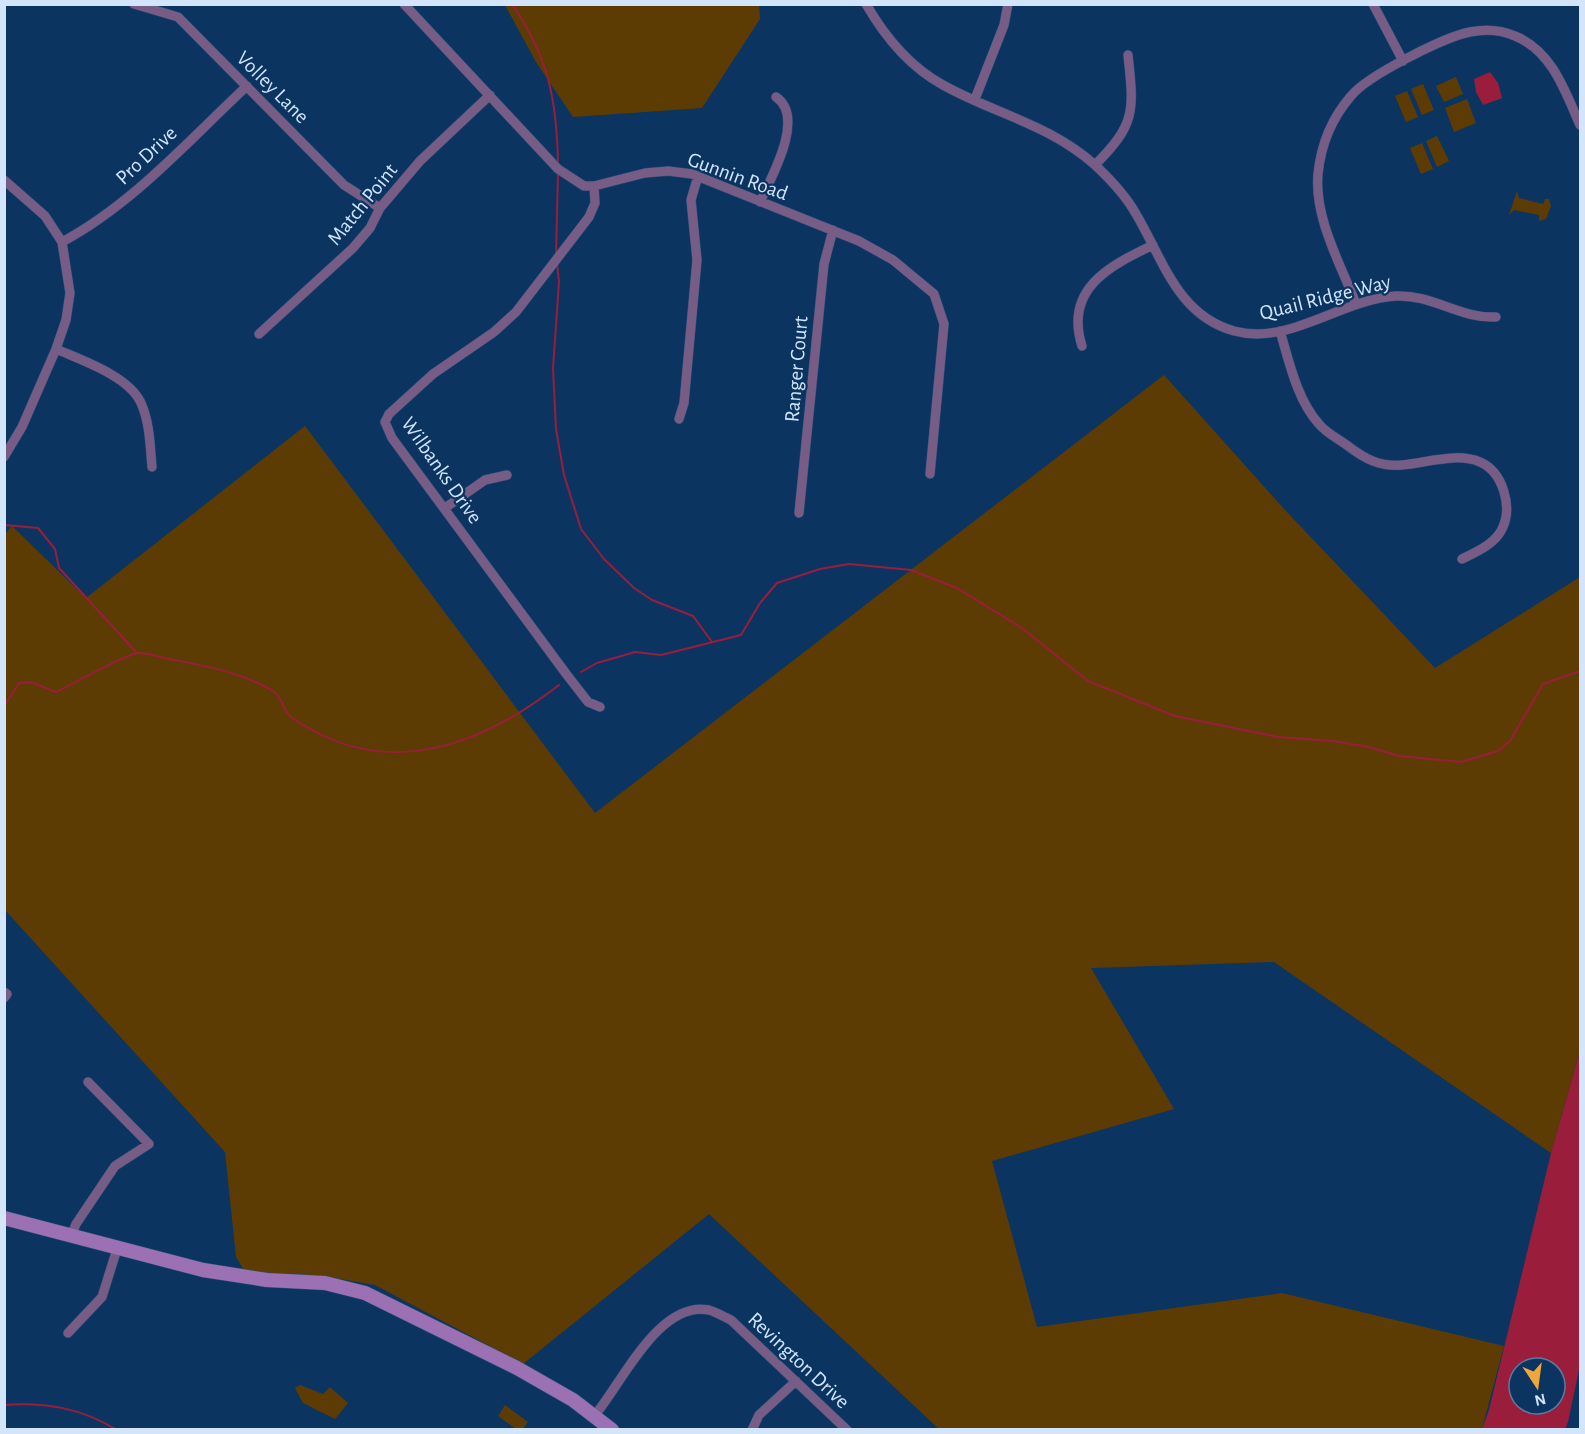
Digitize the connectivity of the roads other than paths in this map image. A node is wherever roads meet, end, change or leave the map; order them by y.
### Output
1 (134, 4) edge
2 (404, 4) edge
3 (866, 4) edge
4 (1008, 4) edge
5 (1373, 4) edge
6 (1128, 55) dead end
7 (1403, 61) junction
8 (247, 86) junction
9 (490, 95) junction
10 (776, 97) dead end
11 (975, 99) junction
12 (1578, 112) edge
13 (1581, 124) edge
14 (1095, 165) junction
15 (699, 176) junction
16 (4, 180) edge
17 (594, 186) junction
18 (760, 202) junction
19 (380, 208) junction
20 (833, 230) junction
21 (62, 242) junction
22 (1153, 245) junction
23 (1356, 304) junction
24 (1496, 317) dead end
25 (1280, 331) junction
26 (259, 334) dead end
27 (1082, 346) dead end
28 (56, 349) junction
29 (679, 419) dead end
30 (4, 457) edge
31 (152, 467) dead end
32 (930, 474) dead end
33 (507, 475) dead end
34 (446, 508) junction
35 (799, 513) dead end
36 (1462, 559) dead end
37 (600, 707) dead end
38 (4, 992) edge
39 (4, 998) edge
40 (88, 1082) dead end
41 (4, 1218) edge
42 (71, 1236) junction
43 (117, 1249) junction
44 (68, 1333) dead end
45 (796, 1381) junction
46 (595, 1415) junction
47 (612, 1430) edge
48 (752, 1430) edge
49 (847, 1430) edge

1 - 8 street, Volley Lane
2 - 9 street
3 - 11 street, Quail Ridge Way
4 - 11 street
5 - 7 street
6 - 14 street
7 - 12 street
7 - 23 street
8 - 19 street, Volley Lane
8 - 21 street, Pro Drive
9 - 17 street
9 - 19 street, Match Point
10 - 18 street
11 - 14 street, Quail Ridge Way
12 - 13 street
14 - 22 street, Quail Ridge Way
15 - 17 street, Gunnin Road
15 - 18 street, Gunnin Road
15 - 29 street
16 - 21 street
17 - 34 street, Wilbanks Drive
18 - 20 street, Gunnin Road
19 - 26 street, Match Point
20 - 32 street, Gunnin Road
20 - 35 street, Ranger Court
21 - 28 street
22 - 25 street, Quail Ridge Way
22 - 27 street
23 - 24 street, Quail Ridge Way
23 - 25 street, Quail Ridge Way
25 - 36 street
28 - 30 street
28 - 31 street
33 - 34 street
34 - 37 street, Wilbanks Drive
38 - 39 street
40 - 42 street
41 - 42 street
42 - 43 street
43 - 44 street
43 - 46 street
45 - 46 street, Revington Drive
45 - 48 street
45 - 49 street, Revington Drive
46 - 47 street

